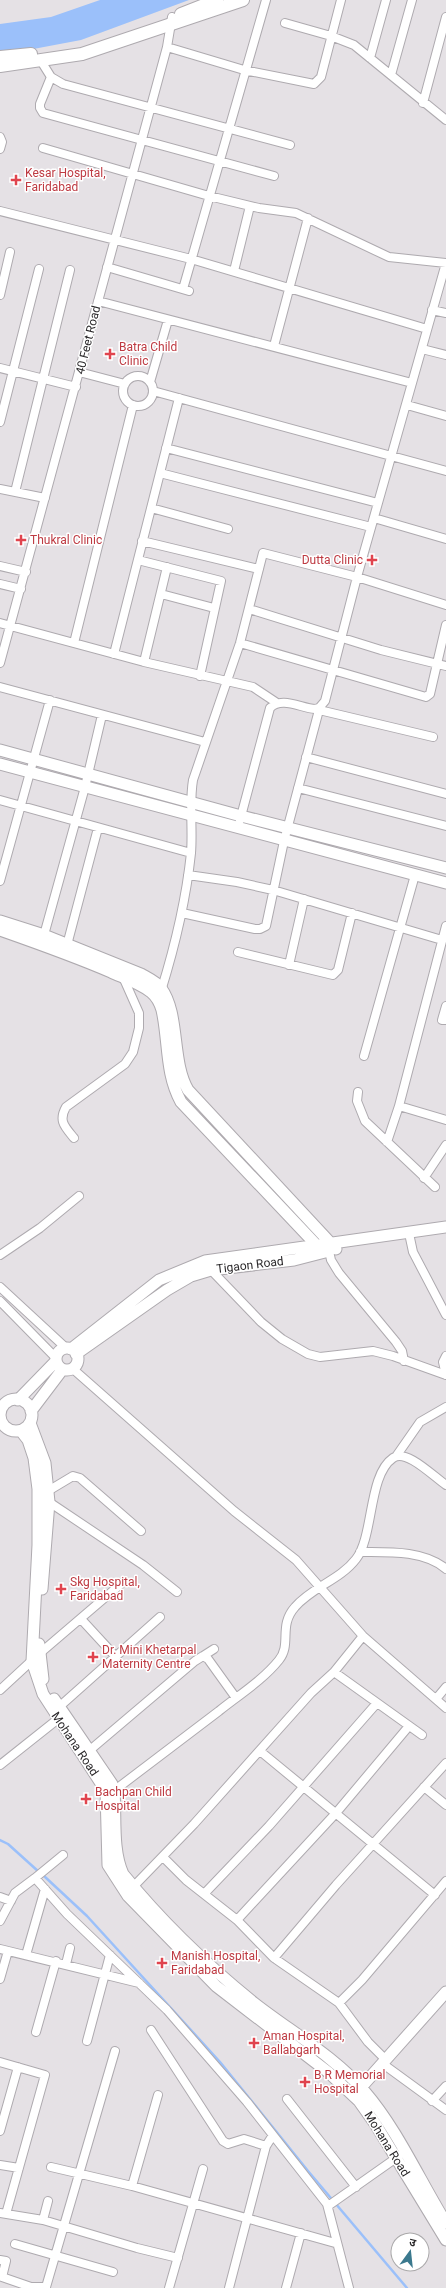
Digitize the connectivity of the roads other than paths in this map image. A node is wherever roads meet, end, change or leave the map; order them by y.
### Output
1 (217, 0) edge
2 (243, 0) edge
3 (266, 0) edge
4 (341, 0) edge
5 (386, 0) edge
6 (412, 0) edge
7 (446, 17) edge
8 (172, 21) junction
9 (285, 23) dead end
10 (331, 36) junction
11 (167, 47) junction
12 (0, 57) edge
13 (370, 58) junction
14 (41, 61) junction
15 (0, 66) edge
16 (244, 70) junction
17 (391, 75) junction
18 (51, 77) junction
19 (423, 103) junction
20 (149, 108) junction
21 (446, 120) edge
22 (228, 128) junction
23 (0, 137) edge
24 (140, 141) junction
25 (290, 145) dead end
26 (43, 148) dead end
27 (0, 149) edge
28 (219, 162) junction
29 (132, 174) junction
30 (274, 176) dead end
31 (209, 196) junction
32 (250, 206) junction
33 (0, 210) edge
34 (308, 218) junction
35 (114, 240) junction
36 (10, 252) dead end
37 (191, 259) junction
38 (446, 263) edge
39 (107, 267) junction
40 (39, 269) dead end
41 (70, 270) dead end
42 (234, 271) junction
43 (3, 272) edge
44 (289, 287) junction
45 (0, 295) edge
46 (98, 301) junction
47 (432, 310) junction
48 (446, 313) edge
49 (168, 320) junction
50 (427, 329) junction
51 (274, 346) junction
52 (422, 349) junction
53 (446, 355) edge
54 (0, 368) edge
55 (13, 372) junction
56 (79, 372) junction
57 (41, 379) junction
58 (150, 382) junction
59 (412, 383) junction
60 (125, 384) junction
61 (76, 387) junction
62 (153, 391) junction
63 (179, 398) junction
64 (133, 405) junction
65 (407, 405) junction
66 (446, 416) edge
67 (0, 422) edge
68 (166, 448) junction
69 (392, 455) junction
70 (446, 471) edge
71 (160, 473) junction
72 (0, 489) edge
73 (15, 492) junction
74 (45, 498) junction
75 (378, 503) junction
76 (151, 508) junction
77 (374, 518) junction
78 (371, 527) junction
79 (228, 529) dead end
80 (446, 539) edge
81 (142, 541) junction
82 (138, 560) junction
83 (0, 566) edge
84 (167, 567) junction
85 (259, 569) junction
86 (26, 572) junction
87 (357, 577) junction
88 (0, 584) edge
89 (21, 590) junction
90 (161, 594) junction
91 (446, 605) edge
92 (214, 608) junction
93 (249, 609) junction
94 (0, 623) edge
95 (446, 625) edge
96 (11, 626) junction
97 (342, 638) junction
98 (74, 643) junction
99 (240, 643) junction
100 (114, 654) junction
101 (144, 662) junction
102 (0, 663) edge
103 (442, 665) edge
104 (335, 670) junction
105 (200, 676) junction
106 (227, 681) junction
107 (0, 687) edge
108 (50, 700) junction
109 (277, 703) junction
110 (317, 709) junction
111 (102, 715) junction
112 (433, 737) dead end
113 (205, 742) junction
114 (0, 750) edge
115 (306, 757) junction
116 (32, 760) junction
117 (0, 764) edge
118 (30, 772) junction
119 (88, 775) junction
120 (85, 787) junction
121 (298, 788) junction
122 (446, 794) edge
123 (0, 800) edge
124 (191, 803) junction
125 (21, 807) junction
126 (192, 816) junction
127 (241, 816) junction
128 (75, 822) junction
129 (446, 826) edge
130 (98, 828) junction
131 (239, 828) junction
132 (288, 828) junction
133 (284, 840) junction
134 (191, 853) junction
135 (446, 868) edge
136 (188, 875) junction
137 (416, 875) junction
138 (0, 881) edge
139 (446, 883) edge
140 (273, 890) junction
141 (304, 899) junction
142 (352, 913) junction
143 (182, 914) junction
144 (0, 921) edge
145 (446, 926) edge
146 (400, 929) junction
147 (0, 930) edge
148 (44, 936) junction
149 (442, 940) junction
150 (67, 945) junction
151 (238, 952) dead end
152 (289, 965) junction
153 (123, 977) junction
154 (162, 988) junction
155 (158, 1000) junction
156 (446, 1006) edge
157 (446, 1020) edge
158 (364, 1056) dead end
159 (358, 1092) dead end
160 (399, 1106) junction
161 (446, 1120) edge
162 (74, 1138) dead end
163 (387, 1142) junction
164 (446, 1145) edge
165 (424, 1178) junction
166 (435, 1188) dead end
167 (79, 1196) dead end
168 (446, 1227) edge
169 (446, 1234) edge
170 (410, 1238) junction
171 (324, 1247) junction
172 (0, 1255) edge
173 (211, 1270) junction
174 (0, 1286) edge
175 (0, 1301) edge
176 (446, 1315) edge
177 (71, 1351) junction
178 (446, 1356) edge
179 (404, 1360) junction
180 (62, 1364) junction
181 (446, 1375) edge
182 (18, 1400) junction
183 (1, 1408) edge
184 (446, 1408) edge
185 (31, 1411) junction
186 (30, 1423) junction
187 (2, 1426) edge
188 (21, 1431) junction
189 (397, 1455) junction
190 (446, 1485) edge
191 (48, 1497) junction
192 (141, 1531) dead end
193 (360, 1552) junction
194 (446, 1569) edge
195 (122, 1583) dead end
196 (319, 1586) junction
197 (177, 1592) dead end
198 (160, 1617) dead end
199 (81, 1619) junction
200 (363, 1636) junction
201 (214, 1649) dead end
202 (203, 1656) junction
203 (116, 1657) junction
204 (35, 1658) junction
205 (334, 1672) junction
206 (446, 1687) edge
207 (0, 1690) edge
208 (236, 1698) junction
209 (436, 1700) junction
210 (377, 1702) junction
211 (59, 1707) junction
212 (446, 1708) edge
213 (58, 1719) junction
214 (409, 1726) junction
215 (422, 1736) dead end
216 (90, 1750) junction
217 (260, 1751) junction
218 (446, 1763) edge
219 (0, 1765) edge
220 (302, 1786) junction
221 (424, 1788) junction
222 (111, 1793) junction
223 (446, 1805) edge
224 (336, 1813) junction
225 (373, 1844) junction
226 (63, 1855) dead end
227 (163, 1857) junction
228 (35, 1878) junction
229 (446, 1881) edge
230 (133, 1887) junction
231 (45, 1889) junction
232 (204, 1894) junction
233 (435, 1895) junction
234 (0, 1897) edge
235 (11, 1901) junction
236 (237, 1920) junction
237 (0, 1921) edge
238 (70, 1948) dead end
239 (4, 1950) edge
240 (26, 1955) junction
241 (110, 1955) junction
242 (274, 1958) junction
243 (56, 1961) junction
244 (66, 1964) junction
245 (103, 1975) junction
246 (0, 1979) edge
247 (140, 1983) junction
248 (445, 1996) edge
249 (339, 2003) junction
250 (151, 2030) dead end
251 (36, 2032) dead end
252 (87, 2041) dead end
253 (115, 2051) dead end
254 (0, 2062) edge
255 (385, 2062) junction
256 (18, 2067) junction
257 (446, 2086) edge
258 (357, 2092) junction
259 (158, 2095) dead end
260 (287, 2099) dead end
261 (432, 2101) junction
262 (446, 2110) edge
263 (0, 2131) edge
264 (273, 2135) junction
265 (266, 2146) junction
266 (400, 2155) junction
267 (0, 2165) edge
268 (51, 2167) dead end
269 (19, 2168) junction
270 (203, 2169) dead end
271 (78, 2173) junction
272 (132, 2186) junction
273 (356, 2187) junction
274 (48, 2201) dead end
275 (193, 2204) junction
276 (330, 2205) junction
277 (3, 2214) edge
278 (247, 2218) junction
279 (43, 2220) junction
280 (446, 2223) edge
281 (64, 2226) junction
282 (301, 2233) junction
283 (446, 2240) edge
284 (335, 2242) junction
285 (15, 2244) dead end
286 (56, 2257) junction
287 (178, 2258) junction
288 (0, 2260) edge
289 (114, 2272) dead end
290 (47, 2288) edge
291 (168, 2288) edge
292 (229, 2288) edge
293 (286, 2288) edge
294 (349, 2288) edge

1 - 8 main road
2 - 8 main road
3 - 16 street
4 - 10 street
5 - 13 street
6 - 17 street
7 - 19 street
8 - 11 street, 40 Feet Road
8 - 12 main road
8 - 14 main road
9 - 10 street
10 - 13 street
10 - 16 street
11 - 16 street
11 - 20 street, 40 Feet Road
13 - 17 street
14 - 15 main road
14 - 18 street
16 - 22 street
17 - 19 street
18 - 20 street
18 - 24 street
19 - 21 street
20 - 22 street
20 - 24 street, 40 Feet Road
22 - 25 street
22 - 28 street
23 - 27 street
24 - 28 street
24 - 29 street, 40 Feet Road
26 - 29 street
28 - 30 street
28 - 31 street
29 - 31 street
29 - 35 street, 40 Feet Road
31 - 32 street
31 - 37 street
32 - 34 street
32 - 42 street
33 - 35 street
34 - 38 street
34 - 44 street
35 - 37 street
35 - 39 street, 40 Feet Road
36 - 43 street
37 - 39 street
37 - 42 street
38 - 47 street
39 - 46 street, 40 Feet Road
40 - 55 street
41 - 57 street
42 - 44 street
43 - 45 street
44 - 50 street
44 - 51 street
46 - 49 street
46 - 56 street, 40 Feet Road
47 - 48 street
47 - 50 street
49 - 51 street
49 - 58 street
50 - 52 street
51 - 59 street
52 - 53 street
52 - 59 street
54 - 55 street
55 - 57 street
55 - 67 street
56 - 60 street
56 - 61 street, 40 Feet Road
57 - 61 street
57 - 73 street
58 - 60 street
58 - 62 street
59 - 65 street
60 - 64 street
61 - 74 street, 40 Feet Road
62 - 63 street
62 - 64 street
63 - 68 street
63 - 69 street
64 - 98 street
65 - 66 street
65 - 69 street
68 - 71 street
68 - 75 street
69 - 70 street
69 - 75 street
71 - 76 street
71 - 78 street
72 - 73 street
73 - 74 street
74 - 86 street, 40 Feet Road
75 - 77 street
76 - 79 street
76 - 81 street
77 - 78 street
77 - 80 street
78 - 87 street
81 - 82 street
81 - 85 street
82 - 84 street
82 - 100 street
83 - 86 street
84 - 90 street
84 - 92 street
85 - 87 street
85 - 93 street
86 - 89 street, 40 Feet Road
87 - 91 street
87 - 97 street
88 - 89 street
89 - 96 street, 40 Feet Road
90 - 92 street
90 - 101 street
92 - 105 street
93 - 97 street
93 - 99 street
94 - 96 street
95 - 103 street
96 - 98 street
96 - 102 street, 40 Feet Road
97 - 103 street
97 - 104 street
98 - 100 street
99 - 104 street
99 - 106 street
100 - 101 street
101 - 105 street
103 - 104 street
104 - 110 street
105 - 106 street
106 - 109 street
106 - 113 street
107 - 108 street
108 - 111 street
108 - 116 street
109 - 110 street
109 - 127 street
110 - 112 street
110 - 115 street
111 - 113 street
111 - 119 street
113 - 124 street
114 - 116 street
115 - 121 street
115 - 122 street
116 - 118 street
116 - 119 street
117 - 118 street
118 - 120 street
118 - 125 street
119 - 120 street
119 - 124 street
120 - 126 street
120 - 128 street
121 - 129 street
121 - 132 street
123 - 125 street
124 - 126 street
124 - 127 street
125 - 128 street
125 - 138 street
126 - 131 street
126 - 134 street
127 - 131 street
127 - 132 street
128 - 130 street
128 - 148 street
130 - 134 street
130 - 150 street
131 - 133 street
132 - 133 street
132 - 135 street
133 - 137 street
133 - 140 street
134 - 136 street
136 - 140 street
136 - 143 street
137 - 139 street
137 - 146 street
140 - 141 street
140 - 143 street
141 - 142 street
141 - 152 street
142 - 146 street
142 - 152 street
143 - 154 street
144 - 148 street
145 - 149 street
146 - 149 street
146 - 158 street
147 - 153 street
148 - 150 street
149 - 160 street
150 - 154 street
151 - 152 street
153 - 155 street
153 - 162 street
154 - 155 street
154 - 171 street
155 - 171 street
156 - 157 street
159 - 163 street
160 - 161 street
160 - 163 street
163 - 165 street
164 - 165 street
165 - 166 street
167 - 172 street
168 - 171 street
169 - 170 street, Tigaon Road
170 - 171 street, Tigaon Road
170 - 176 street
171 - 173 street, Tigaon Road
171 - 177 street, Tigaon Road
171 - 179 street
173 - 177 street, Tigaon Road
173 - 179 street
174 - 177 street
175 - 180 street
177 - 180 street
177 - 180 street
178 - 181 street
179 - 181 street
180 - 182 street
180 - 185 street
180 - 196 street
182 - 183 street
182 - 185 street
183 - 187 street
184 - 189 street
185 - 186 street
186 - 188 street
186 - 191 street, Mohana Road
187 - 188 street
188 - 204 street, Mohana Road
189 - 190 street
189 - 193 street
191 - 192 street
191 - 197 street
191 - 204 street, Mohana Road
193 - 194 street
193 - 196 street
195 - 199 street
196 - 200 street
196 - 208 street
198 - 203 street
199 - 203 street
199 - 204 street
200 - 205 street
200 - 209 street
201 - 202 street
202 - 208 street
202 - 216 street
203 - 211 street
204 - 207 street
204 - 211 street, Mohana Road
204 - 213 street, Mohana Road
205 - 210 street
205 - 217 street
206 - 209 street
208 - 222 street
209 - 212 street
210 - 214 street
210 - 220 street
211 - 216 street, Mohana Road
213 - 219 street
213 - 222 street, Mohana Road
214 - 215 street
214 - 224 street
216 - 222 street, Mohana Road
217 - 220 street
217 - 227 street
218 - 221 street
220 - 224 street
220 - 232 street
221 - 223 street
221 - 225 street
222 - 230 street, Mohana Road
222 - 258 street, Mohana Road
224 - 225 street
224 - 236 street
225 - 233 street
225 - 242 street
226 - 228 street
227 - 230 street
227 - 232 street
228 - 231 street
228 - 235 street
229 - 233 street
230 - 258 street, Mohana Road
231 - 240 street
231 - 241 street
232 - 236 street
233 - 249 street
234 - 235 street
235 - 237 street
236 - 242 street
238 - 244 street
239 - 240 street
239 - 246 street
240 - 243 street
241 - 245 street
241 - 247 street
242 - 249 street
243 - 244 street
243 - 251 street
244 - 245 street
245 - 247 street
245 - 252 street
247 - 264 street
248 - 255 street
249 - 255 street
250 - 265 street
253 - 271 street
254 - 256 street
255 - 258 street
255 - 261 street
256 - 263 street
256 - 269 street
257 - 261 street
258 - 266 street, Mohana Road
259 - 272 street
260 - 273 street
261 - 262 street
264 - 265 street
264 - 276 street
265 - 278 street
266 - 273 street
266 - 280 street, Mohana Road
266 - 283 street, Mohana Road
267 - 269 street
268 - 271 street
269 - 277 street
270 - 275 street
271 - 272 street
271 - 281 street
272 - 275 street
273 - 276 street
274 - 279 street
275 - 278 street
275 - 287 street
276 - 284 street
277 - 279 street
278 - 282 street
278 - 292 street
279 - 281 street
281 - 286 street
281 - 287 street
282 - 284 street
282 - 293 street
284 - 294 street
285 - 286 street
286 - 289 street
286 - 290 street
287 - 291 street
288 - 290 street

